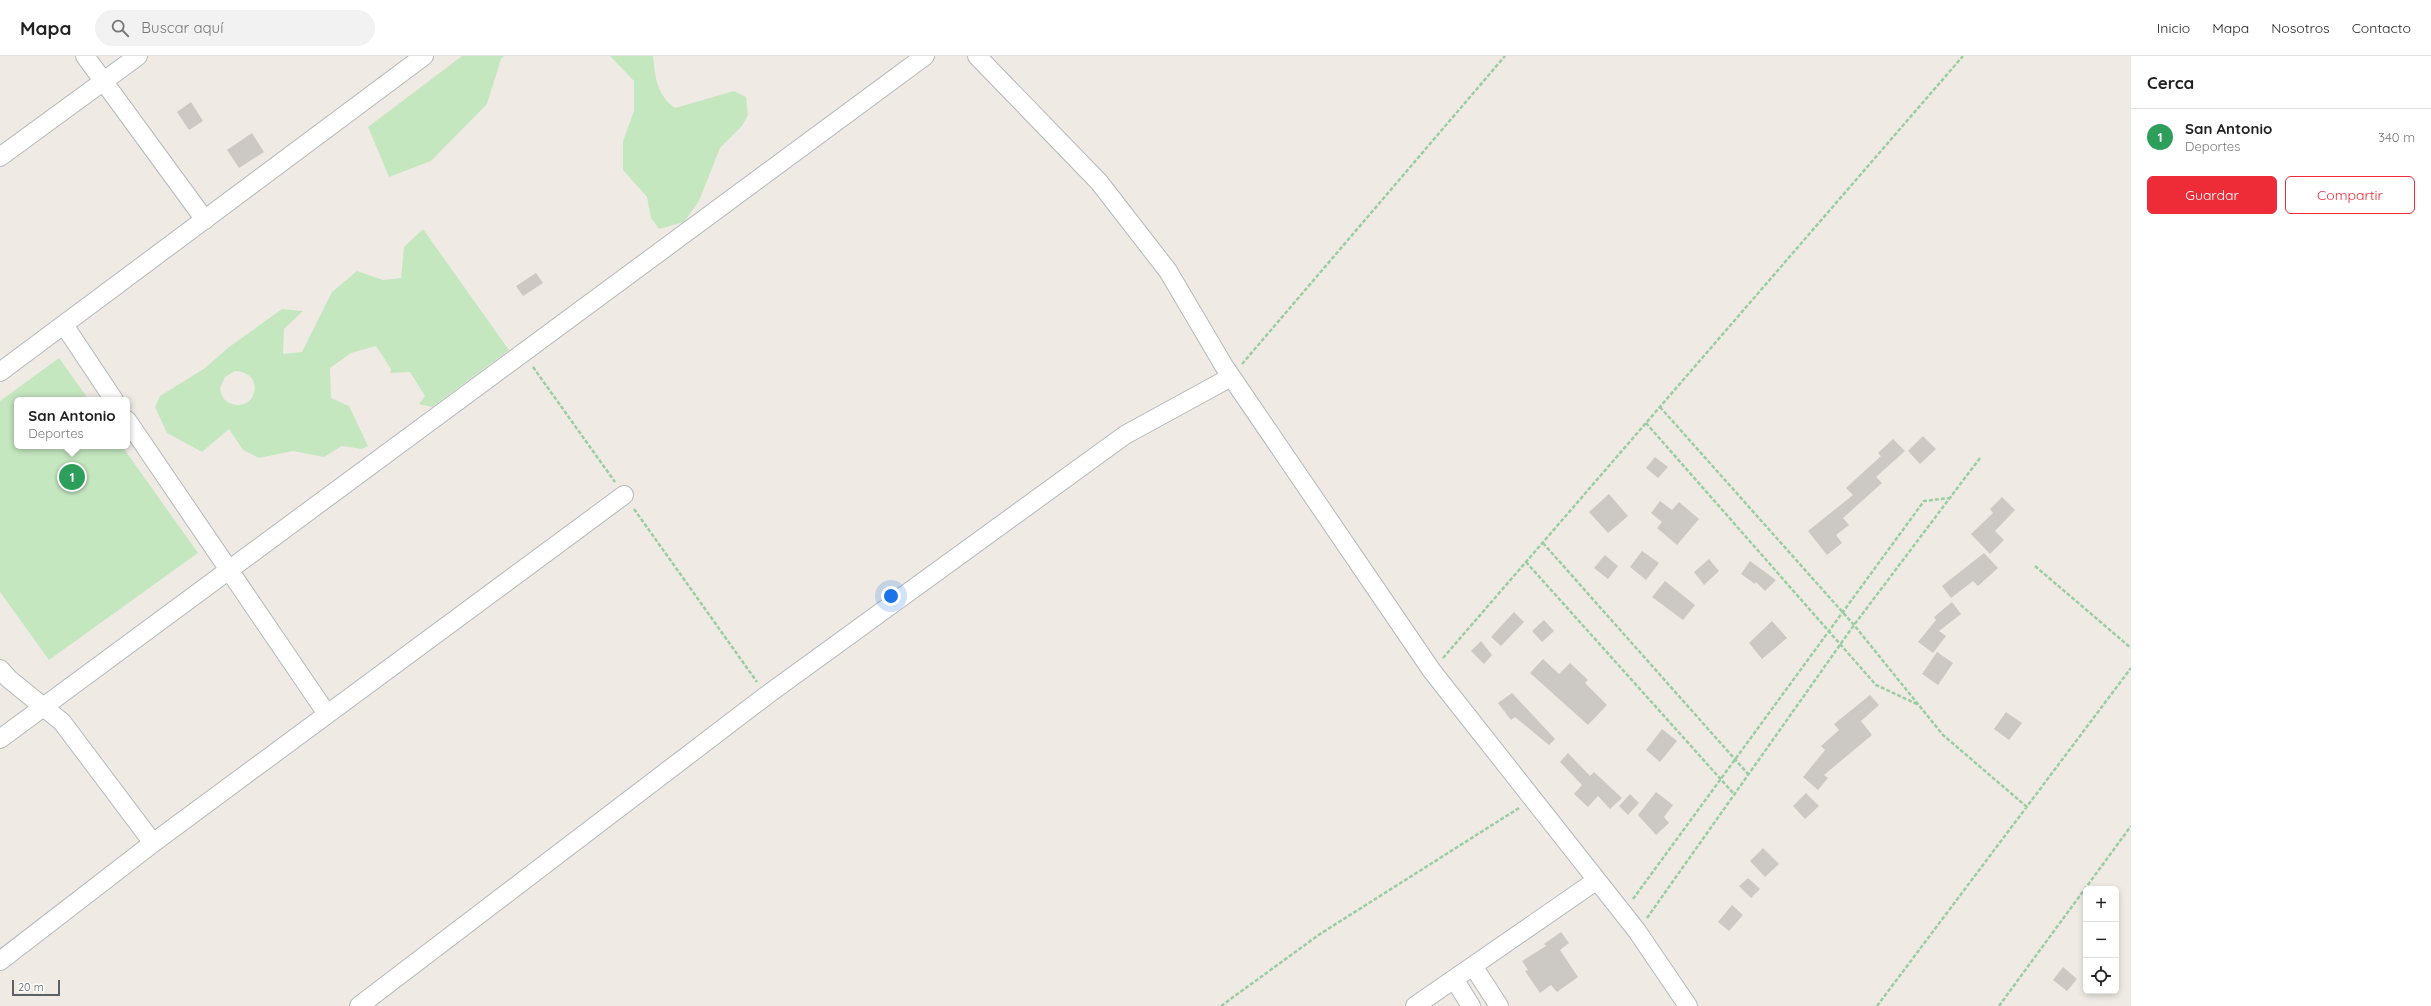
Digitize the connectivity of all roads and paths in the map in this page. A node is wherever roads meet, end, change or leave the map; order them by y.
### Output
1 (85, 56) edge
2 (138, 56) edge
3 (424, 56) edge
4 (925, 56) edge
5 (978, 56) edge
6 (1505, 56) edge
7 (1963, 56) edge
8 (103, 81) junction
9 (0, 156) edge
10 (205, 220) junction
11 (64, 325) junction
12 (523, 353) junction
13 (0, 372) edge
14 (1231, 377) junction
15 (112, 397) edge
16 (1660, 407) junction
17 (1646, 423) junction
18 (130, 424) edge
19 (1980, 458) dead end
20 (624, 495) junction
21 (1950, 498) junction
22 (1543, 543) junction
23 (1526, 562) junction
24 (2035, 566) dead end
25 (228, 571) junction
26 (1843, 612) junction
27 (1854, 625) junction
28 (1829, 631) junction
29 (1840, 645) junction
30 (2131, 648) edge
31 (2131, 668) edge
32 (0, 669) edge
33 (1432, 671) junction
34 (767, 695) junction
35 (1918, 704) junction
36 (44, 707) junction
37 (327, 714) junction
38 (0, 739) edge
39 (1735, 759) junction
40 (1748, 774) junction
41 (1721, 779) junction
42 (1734, 794) junction
43 (1533, 799) junction
44 (2027, 806) junction
45 (2131, 826) edge
46 (153, 843) junction
47 (1597, 880) junction
48 (1623, 913) junction
49 (1638, 931) junction
50 (0, 961) edge
51 (1473, 966) junction
52 (1454, 979) junction
53 (359, 1006) edge
54 (1221, 1006) edge
55 (1415, 1006) edge
56 (1471, 1006) edge
57 (1499, 1006) edge
58 (1688, 1006) edge
59 (1877, 1006) edge
60 (1999, 1006) edge

1 - 8 street
2 - 8 street
3 - 10 street
4 - 12 street
5 - 14 street
6 - 14 path
7 - 16 path
8 - 9 street
8 - 10 street
10 - 11 street
11 - 13 street
11 - 15 street
12 - 20 path
12 - 25 street
14 - 33 street
14 - 34 street
16 - 17 path
16 - 26 path
17 - 22 path
17 - 28 path
18 - 25 street
19 - 21 path
20 - 34 path
20 - 37 street
21 - 26 path
21 - 27 path
22 - 23 path
22 - 39 path
23 - 33 path
23 - 41 path
24 - 30 path
25 - 36 street
25 - 37 street
26 - 27 path
26 - 28 path
27 - 29 path
27 - 35 path
28 - 29 path
28 - 39 path
29 - 35 path
29 - 40 path
31 - 44 path
32 - 36 street
33 - 43 street
34 - 53 street
35 - 44 path
36 - 38 street
36 - 46 street
37 - 46 street
39 - 40 path
39 - 41 path
40 - 42 path
41 - 42 path
41 - 48 path
42 - 49 path
43 - 47 street
43 - 54 path
44 - 59 path
45 - 60 path
46 - 50 street
47 - 48 street
47 - 51 street
48 - 49 street
49 - 58 street
51 - 52 street
51 - 57 street
52 - 55 street
52 - 56 street

